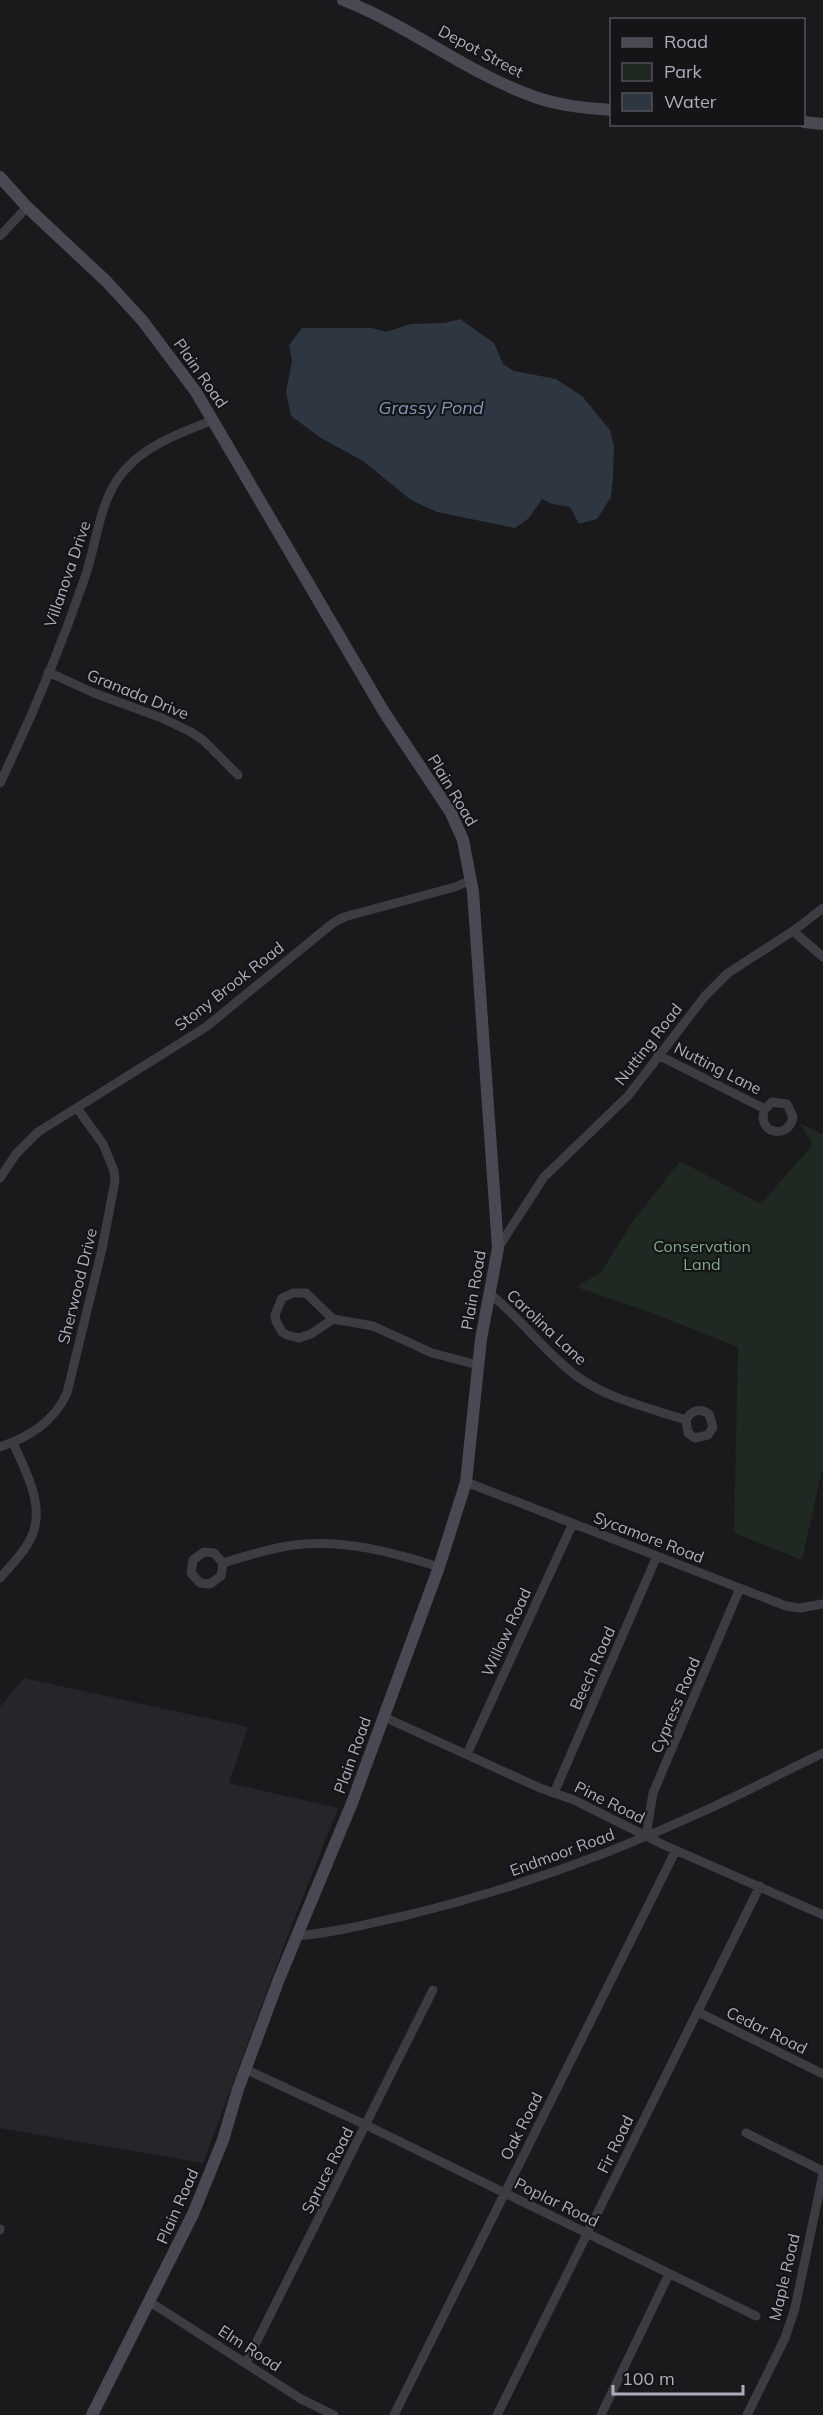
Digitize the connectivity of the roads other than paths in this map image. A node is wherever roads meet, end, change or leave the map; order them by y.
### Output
1 (343, 0) edge
2 (610, 110) edge
3 (805, 122) edge
4 (823, 124) edge
5 (0, 177) edge
6 (27, 207) junction
7 (0, 236) edge
8 (213, 420) junction
9 (48, 672) junction
10 (238, 775) dead end
11 (0, 783) edge
12 (471, 880) junction
13 (823, 908) edge
14 (793, 931) junction
15 (823, 957) edge
16 (658, 1055) junction
17 (77, 1108) junction
18 (765, 1108) dead end
19 (0, 1178) edge
20 (497, 1219) junction
21 (516, 1219) junction
22 (498, 1248) junction
23 (490, 1294) junction
24 (333, 1319) junction
25 (477, 1365) junction
26 (686, 1419) dead end
27 (13, 1443) junction
28 (0, 1448) edge
29 (466, 1482) junction
30 (573, 1523) junction
31 (657, 1556) junction
32 (223, 1563) dead end
33 (439, 1567) junction
34 (0, 1578) edge
35 (740, 1588) junction
36 (823, 1604) edge
37 (384, 1717) junction
38 (823, 1753) edge
39 (467, 1754) junction
40 (554, 1793) junction
41 (646, 1836) junction
42 (676, 1850) junction
43 (760, 1886) junction
44 (823, 1915) edge
45 (296, 1936) junction
46 (433, 1990) dead end
47 (698, 2013) junction
48 (247, 2070) junction
49 (823, 2074) edge
50 (366, 2126) junction
51 (746, 2133) dead end
52 (823, 2173) edge
53 (504, 2193) junction
54 (587, 2234) junction
55 (669, 2274) junction
56 (150, 2302) junction
57 (756, 2316) dead end
58 (246, 2363) junction
59 (92, 2415) edge
60 (334, 2415) edge
61 (394, 2415) edge
62 (497, 2415) edge
63 (601, 2415) edge
64 (747, 2415) edge

1 - 2 main road, Depot Street
3 - 4 main road
5 - 6 main road, Plain Road
6 - 7 street
6 - 8 main road, Plain Road
8 - 9 street, Villanova Drive
8 - 12 main road, Plain Road
9 - 10 street, Granada Drive
9 - 11 street, Villanova Drive
12 - 17 street, Stony Brook Road
12 - 20 main road, Plain Road
13 - 14 street, Nutting Road
14 - 15 street
14 - 16 street, Nutting Road
16 - 18 street, Nutting Lane
16 - 21 street, Nutting Road
17 - 19 street, Stony Brook Road
17 - 27 street, Sherwood Drive
20 - 21 street
20 - 22 main road, Plain Road
21 - 22 street, Nutting Road
22 - 23 main road, Plain Road
23 - 25 main road, Plain Road
23 - 26 street, Carolina Lane
24 - 24 street
24 - 25 street
25 - 29 main road, Plain Road
27 - 28 street, Sherwood Drive
27 - 34 street
29 - 30 street, Sycamore Road
29 - 33 main road, Plain Road
30 - 31 street, Sycamore Road
30 - 39 street, Willow Road
31 - 35 street, Sycamore Road
31 - 40 street, Beech Road
32 - 33 street
33 - 37 main road, Plain Road
35 - 36 street, Sycamore Road
35 - 41 street, Cypress Road
37 - 39 street, Pine Road
37 - 45 main road, Plain Road
38 - 41 street, Endmoor Road
39 - 40 street, Pine Road
40 - 41 street, Pine Road
41 - 42 street, Pine Road
41 - 45 street, Endmoor Road
42 - 43 street, Pine Road
42 - 53 street, Oak Road
43 - 44 street, Pine Road
43 - 47 street, Fir Road
45 - 48 main road, Plain Road
46 - 50 street, Spruce Road
47 - 49 street, Cedar Road
47 - 54 street, Fir Road
48 - 50 street, Poplar Road
48 - 56 main road, Plain Road
50 - 53 street, Poplar Road
50 - 58 street, Spruce Road
51 - 52 street
52 - 64 street, Maple Road
53 - 54 street, Poplar Road
53 - 61 street, Oak Road
54 - 55 street, Poplar Road
54 - 62 street, Fir Road
55 - 57 street, Poplar Road
55 - 63 street
56 - 58 street, Elm Road
56 - 59 main road, Plain Road
58 - 60 street, Elm Road

